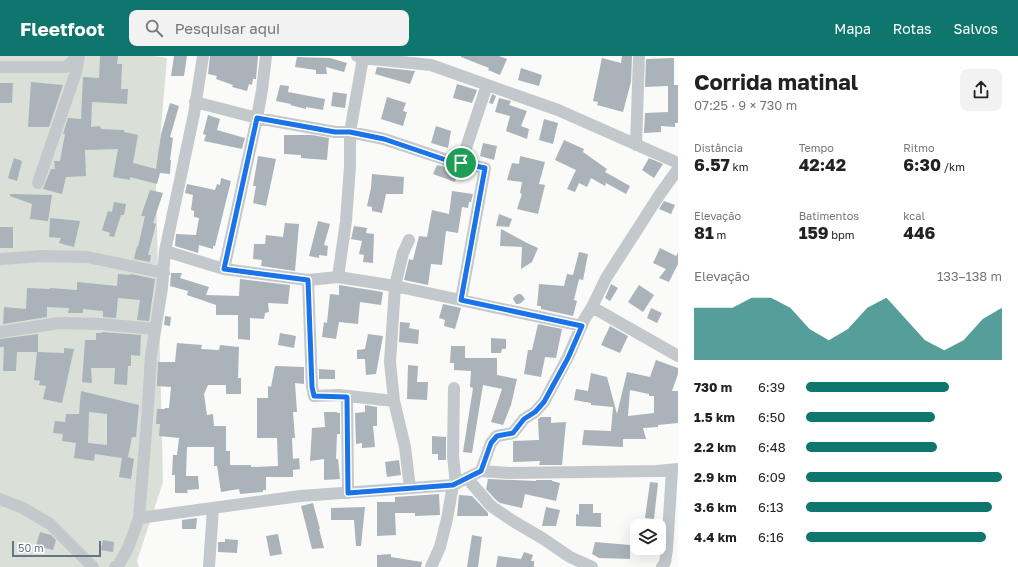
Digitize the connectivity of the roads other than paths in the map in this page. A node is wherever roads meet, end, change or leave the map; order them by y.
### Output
1 (76, 56) edge
2 (79, 56) edge
3 (203, 56) edge
4 (266, 56) edge
5 (639, 56) edge
6 (360, 57) edge
7 (65, 66) junction
8 (0, 67) edge
9 (76, 72) junction
10 (487, 85) junction
11 (195, 102) junction
12 (257, 118) junction
13 (350, 132) junction
14 (636, 145) junction
15 (461, 163) junction
16 (678, 163) edge
17 (678, 169) edge
18 (38, 183) dead end
19 (409, 240) dead end
20 (165, 251) junction
21 (0, 259) edge
22 (224, 269) junction
23 (164, 273) junction
24 (338, 277) junction
25 (308, 280) junction
26 (395, 286) junction
27 (461, 300) junction
28 (592, 307) junction
29 (582, 326) junction
30 (155, 329) junction
31 (0, 332) edge
32 (678, 356) edge
33 (454, 388) dead end
34 (347, 397) junction
35 (394, 400) junction
36 (675, 470) edge
37 (481, 471) junction
38 (458, 482) junction
39 (410, 488) junction
40 (348, 493) junction
41 (0, 499) edge
42 (213, 508) junction
43 (139, 518) junction
44 (579, 564) edge
45 (119, 566) edge
46 (93, 567) edge
47 (209, 567) edge
48 (431, 567) edge
49 (592, 567) edge
50 (662, 567) edge

1 - 7 street
2 - 9 street
3 - 11 street
4 - 12 street
5 - 14 street
6 - 10 street
6 - 13 street
7 - 8 street
7 - 9 street
9 - 18 street
10 - 14 street
10 - 15 street
11 - 12 street
11 - 20 street
12 - 13 street
12 - 22 street
13 - 15 street
13 - 24 street
14 - 16 street
15 - 27 street
17 - 28 street
19 - 26 street
20 - 22 street
20 - 23 street
21 - 23 street
22 - 25 street
23 - 30 street
24 - 25 street
24 - 26 street
25 - 34 street
26 - 27 street
26 - 35 street
27 - 29 street
28 - 29 street
28 - 32 street
29 - 37 street
30 - 31 street
30 - 43 street
33 - 38 street
34 - 35 street
34 - 40 street
35 - 39 street
36 - 37 street
36 - 50 street
37 - 38 street
38 - 39 street
38 - 44 street
38 - 48 street
39 - 40 street
40 - 42 street
41 - 46 street
42 - 43 street
42 - 47 street
43 - 45 street
44 - 49 street

